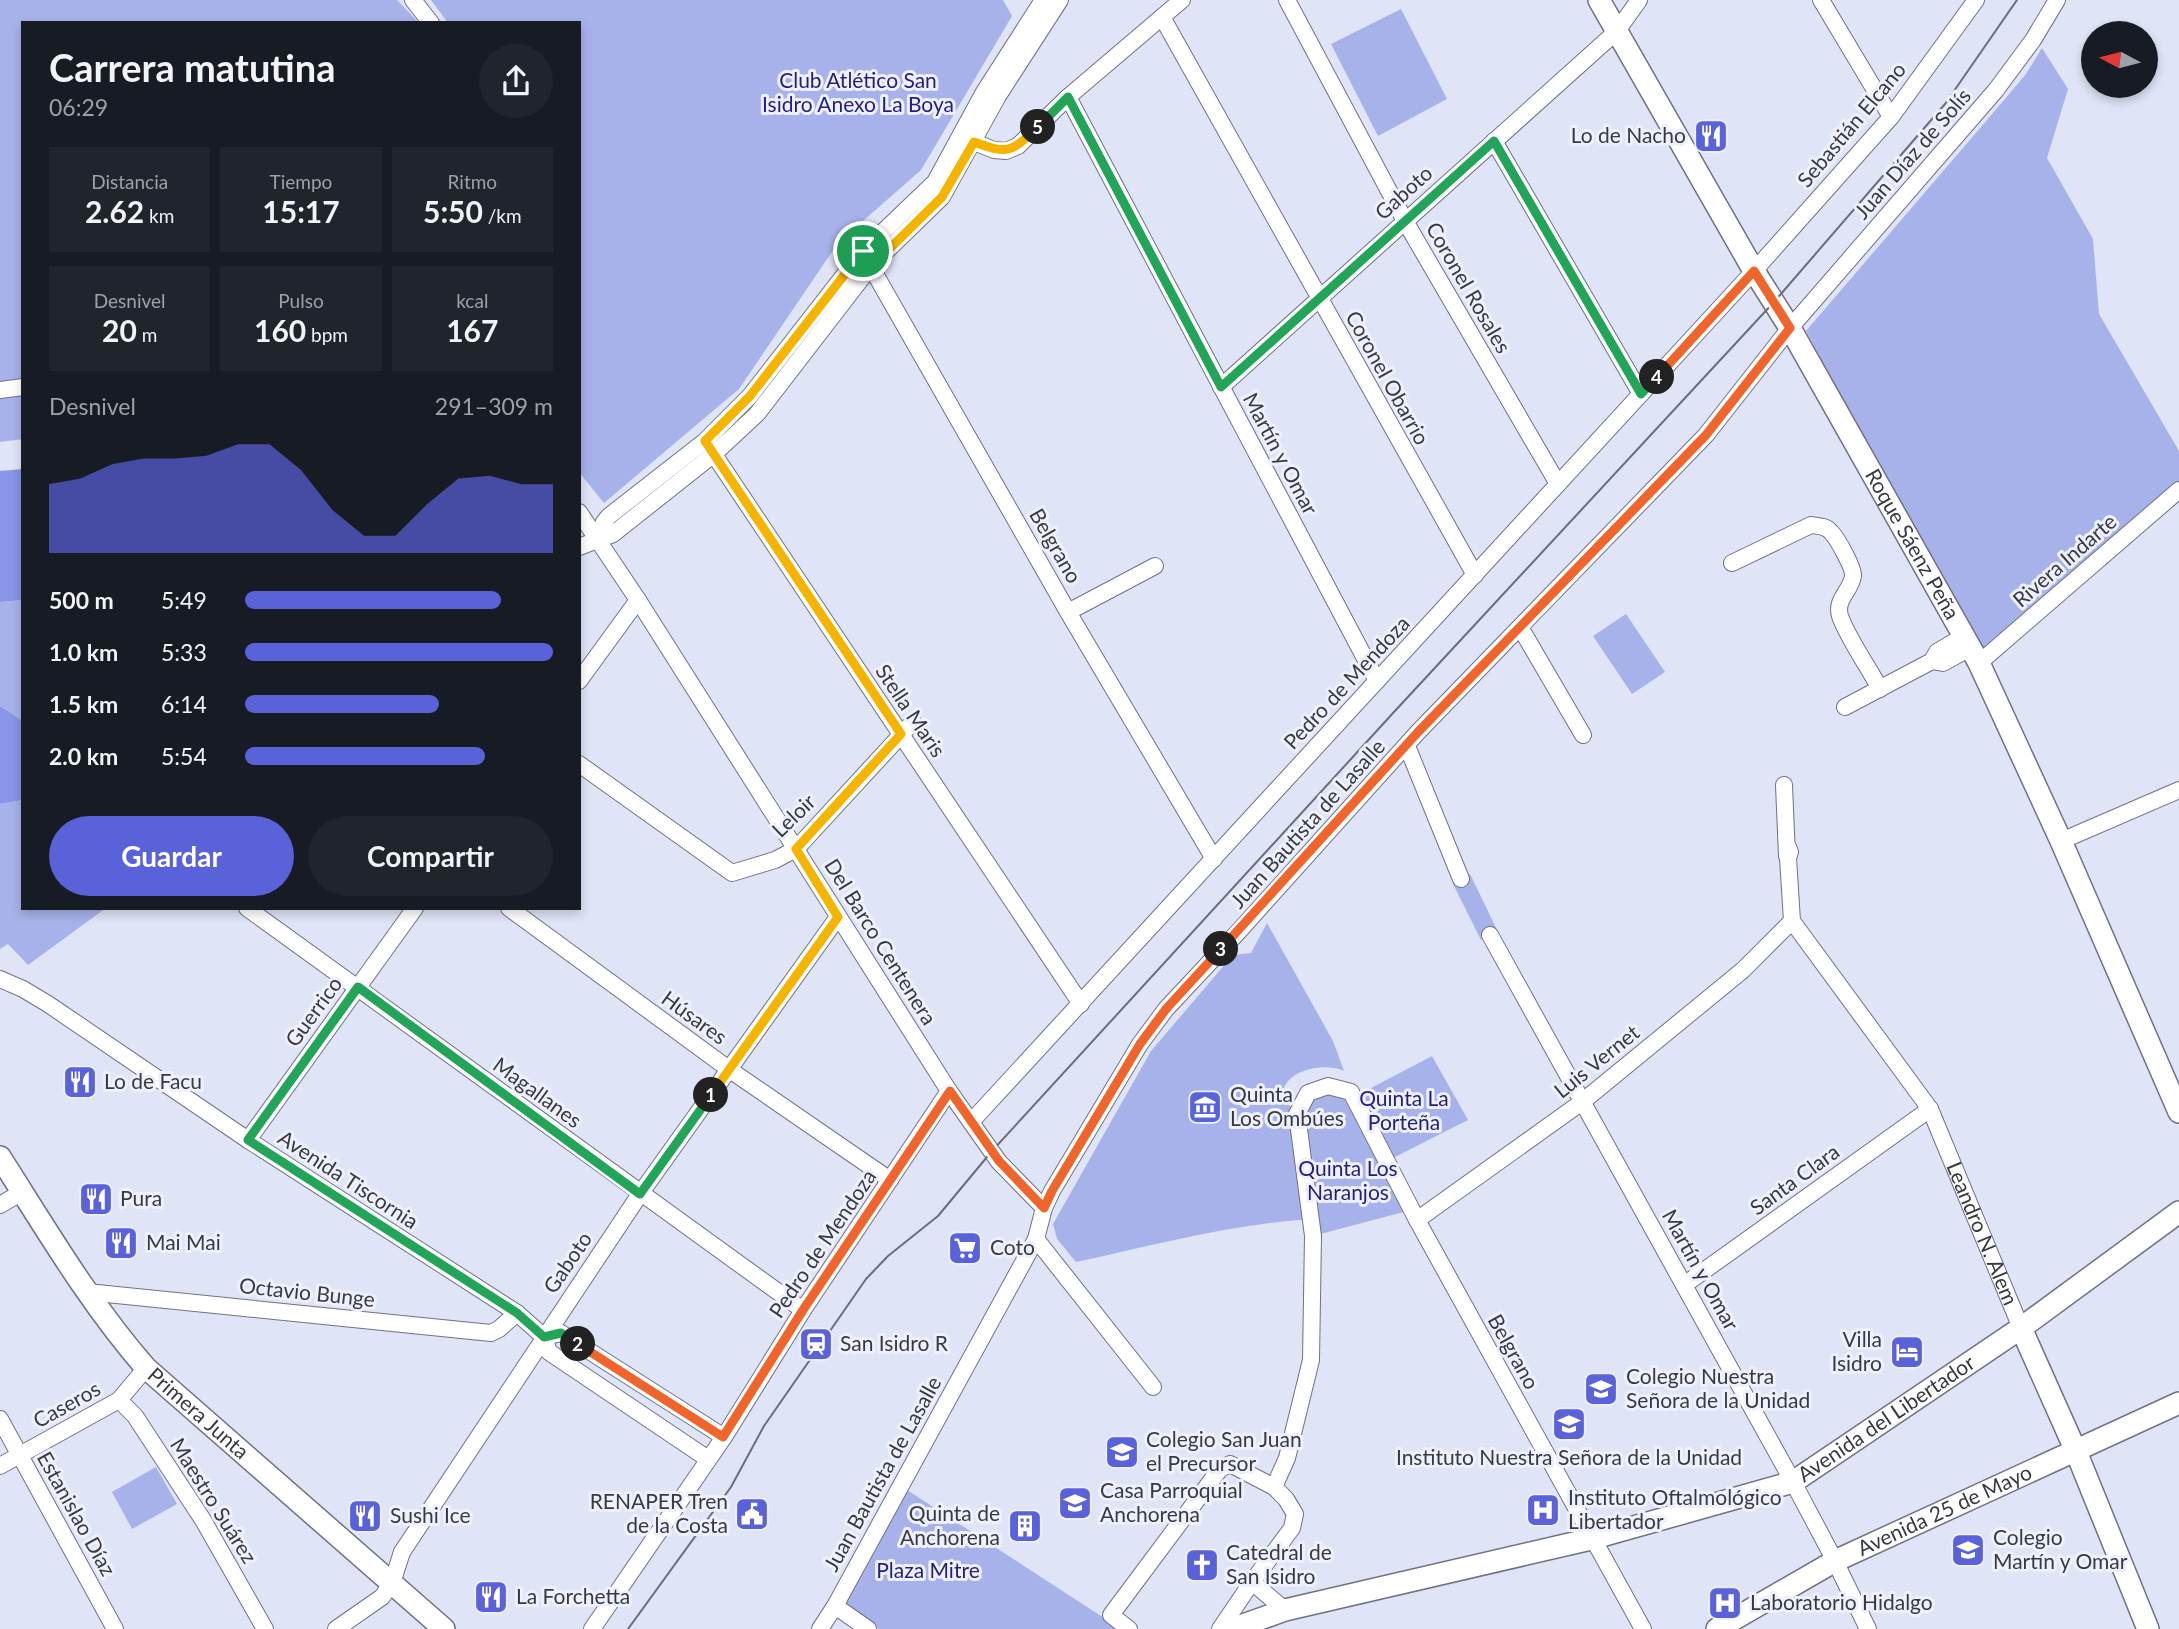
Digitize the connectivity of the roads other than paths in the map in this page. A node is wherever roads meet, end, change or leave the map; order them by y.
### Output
1 (413, 0) edge
2 (1060, 0) edge
3 (1182, 0) edge
4 (1287, 0) edge
5 (1599, 0) edge
6 (1639, 0) edge
7 (1821, 0) edge
8 (1976, 0) edge
9 (2057, 0) edge
10 (1037, 3) edge
11 (1162, 17) junction
12 (429, 21) edge
13 (1617, 31) junction
14 (1068, 97) junction
15 (1891, 117) junction
16 (1494, 141) junction
17 (974, 142) junction
18 (1405, 221) junction
19 (863, 251) junction
20 (871, 267) junction
21 (1754, 271) junction
22 (1318, 299) junction
23 (1790, 328) junction
24 (21, 387) edge
25 (1221, 387) junction
26 (0, 390) edge
27 (1641, 394) junction
28 (710, 447) junction
29 (1558, 484) junction
30 (2179, 490) edge
31 (581, 515) edge
32 (598, 538) junction
33 (581, 546) edge
34 (1732, 564) dead end
35 (1156, 566) dead end
36 (1475, 575) junction
37 (638, 600) junction
38 (1068, 612) junction
39 (1520, 627) junction
40 (1971, 649) junction
41 (581, 678) edge
42 (1377, 681) junction
43 (1880, 689) junction
44 (1845, 707) dead end
45 (913, 722) dead end
46 (901, 734) junction
47 (1583, 735) dead end
48 (1407, 746) junction
49 (581, 765) edge
50 (1784, 785) dead end
51 (2179, 790) edge
52 (2061, 841) junction
53 (796, 849) junction
54 (1214, 859) junction
55 (1461, 879) dead end
56 (250, 910) edge
57 (414, 910) edge
58 (512, 910) edge
59 (838, 917) junction
60 (1792, 920) junction
61 (1490, 934) dead end
62 (0, 979) edge
63 (358, 987) junction
64 (1081, 1004) junction
65 (730, 1070) junction
66 (950, 1091) junction
67 (1582, 1102) junction
68 (1930, 1110) junction
69 (2179, 1112) edge
70 (971, 1122) junction
71 (248, 1140) junction
72 (0, 1157) edge
73 (891, 1180) junction
74 (22, 1192) junction
75 (640, 1194) junction
76 (0, 1205) edge
77 (1044, 1208) junction
78 (2179, 1212) edge
79 (1417, 1220) junction
80 (1036, 1239) junction
81 (1684, 1285) junction
82 (87, 1292) junction
83 (803, 1310) junction
84 (517, 1313) junction
85 (2021, 1328) junction
86 (544, 1337) junction
87 (146, 1368) junction
88 (1153, 1387) dead end
89 (120, 1400) junction
90 (2179, 1403) edge
91 (0, 1419) edge
92 (723, 1437) junction
93 (2075, 1449) junction
94 (20, 1455) junction
95 (708, 1459) junction
96 (0, 1466) edge
97 (1793, 1482) junction
98 (1274, 1487) junction
99 (1591, 1539) junction
100 (1835, 1561) junction
101 (1252, 1582) junction
102 (392, 1583) junction
103 (835, 1606) junction
104 (1285, 1610) junction
105 (115, 1629) edge
106 (265, 1629) edge
107 (336, 1629) edge
108 (444, 1629) edge
109 (592, 1629) edge
110 (820, 1629) edge
111 (868, 1629) edge
112 (1129, 1629) edge
113 (1220, 1629) edge
114 (1232, 1629) edge
115 (1643, 1629) edge
116 (1717, 1629) edge
117 (1868, 1629) edge
118 (2148, 1629) edge

1 - 12 street
2 - 17 street
3 - 11 street
4 - 18 street, Coronel Rosales
5 - 13 main road, Roque Sáenz Peña
6 - 13 street, Gaboto
7 - 15 street
8 - 15 street, Sebastián Elcano
9 - 23 street, Juan Díaz de Solís
10 - 19 street
11 - 14 street
11 - 22 street, Coronel Obarrio
13 - 16 street, Gaboto
13 - 21 main road, Roque Sáenz Peña
14 - 17 street
14 - 25 street, Martín y Omar
15 - 21 street, Sebastián Elcano
16 - 18 street, Gaboto
16 - 27 street
17 - 20 street
18 - 22 street, Gaboto
18 - 29 street, Coronel Rosales
19 - 20 street, Belgrano
19 - 28 street
20 - 28 street
20 - 38 street, Belgrano
21 - 23 main road, Roque Sáenz Peña
21 - 27 street, Pedro de Mendoza
22 - 25 street, Gaboto
22 - 36 street, Coronel Obarrio
23 - 39 street, Juan Bautista de Lasalle
23 - 40 main road, Roque Sáenz Peña
24 - 26 street
25 - 42 street, Martín y Omar
27 - 29 street, Pedro de Mendoza
28 - 32 street
28 - 46 street, Stella Maris
29 - 36 street, Pedro de Mendoza
30 - 40 street, Rivera Indarte
31 - 32 street, Del Barco Centenera
32 - 33 street
32 - 37 street, Del Barco Centenera
34 - 43 street
35 - 38 street
36 - 42 street, Pedro de Mendoza
37 - 41 street
37 - 53 street, Del Barco Centenera
38 - 54 street, Belgrano
39 - 47 street
39 - 48 street, Juan Bautista de Lasalle
40 - 43 street, Rivera Indarte
40 - 52 main road, Roque Sáenz Peña
42 - 54 street, Pedro de Mendoza
43 - 44 street, Rivera Indarte
45 - 46 street, Leloir
46 - 53 street, Leloir
46 - 64 street, Stella Maris
48 - 55 street
48 - 77 street, Juan Bautista de Lasalle
49 - 53 street, Leloir
50 - 60 street
51 - 52 street
52 - 69 main road, Roque Sáenz Peña
53 - 59 street, Del Barco Centenera
54 - 64 street, Pedro de Mendoza
56 - 63 street, Magallanes
57 - 63 street, Guerrico
58 - 65 street, Húsares
59 - 65 street, Gaboto
59 - 66 street, Del Barco Centenera
60 - 67 street, Luis Vernet
60 - 68 street, Leandro N. Alem
61 - 67 street, Martín y Omar
62 - 71 street, Avenida Tiscornia
63 - 71 street, Guerrico
63 - 75 street, Magallanes
64 - 70 street, Pedro de Mendoza
65 - 73 street, Húsares
65 - 75 street, Gaboto
66 - 70 street, Del Barco Centenera
66 - 73 street, Pedro de Mendoza
67 - 79 street, Luis Vernet
67 - 81 street, Martín y Omar
68 - 81 street, Santa Clara
68 - 85 street, Leandro N. Alem
70 - 77 street, Del Barco Centenera
71 - 84 street, Avenida Tiscornia
72 - 74 main road, Primera Junta
73 - 83 street, Pedro de Mendoza
74 - 76 street
74 - 82 main road, Primera Junta
75 - 83 street, Magallanes
75 - 86 street, Gaboto
77 - 80 street, Juan Bautista de Lasalle
78 - 85 main road, Avenida del Libertador
79 - 98 street, Belgrano
79 - 99 street, Belgrano
80 - 88 street
80 - 103 street, Juan Bautista de Lasalle
81 - 97 street, Martín y Omar
82 - 84 street, Octavio Bunge
82 - 87 main road, Primera Junta
83 - 92 street, Pedro de Mendoza
84 - 86 street, Avenida Tiscornia
85 - 93 main road, Leandro N. Alem
85 - 97 main road, Avenida del Libertador
86 - 92 street
86 - 95 street, Avenida Tiscornia
86 - 102 street, Gaboto
87 - 89 street, Caseros
87 - 102 main road, Primera Junta
89 - 94 street, Caseros
89 - 106 street, Maestro Suárez
90 - 93 main road, Avenida 25 de Mayo
91 - 94 street, Estanislao Díaz
92 - 95 street, Pedro de Mendoza
93 - 100 main road, Avenida 25 de Mayo
93 - 118 main road, Leandro N. Alem
94 - 96 street, Caseros
94 - 105 street, Estanislao Díaz
95 - 109 street, Pedro de Mendoza
97 - 99 main road, Avenida del Libertador
97 - 100 street, Martín y Omar
98 - 101 street
98 - 112 street
99 - 104 main road, Avenida del Libertador
99 - 115 street, Belgrano
100 - 116 main road, Avenida 25 de Mayo
100 - 117 street, Martín y Omar
101 - 104 street
101 - 113 street
102 - 107 street, Gaboto
102 - 108 main road, Primera Junta
103 - 110 street, Juan Bautista de Lasalle
103 - 111 street
104 - 114 main road, Avenida del Libertador

